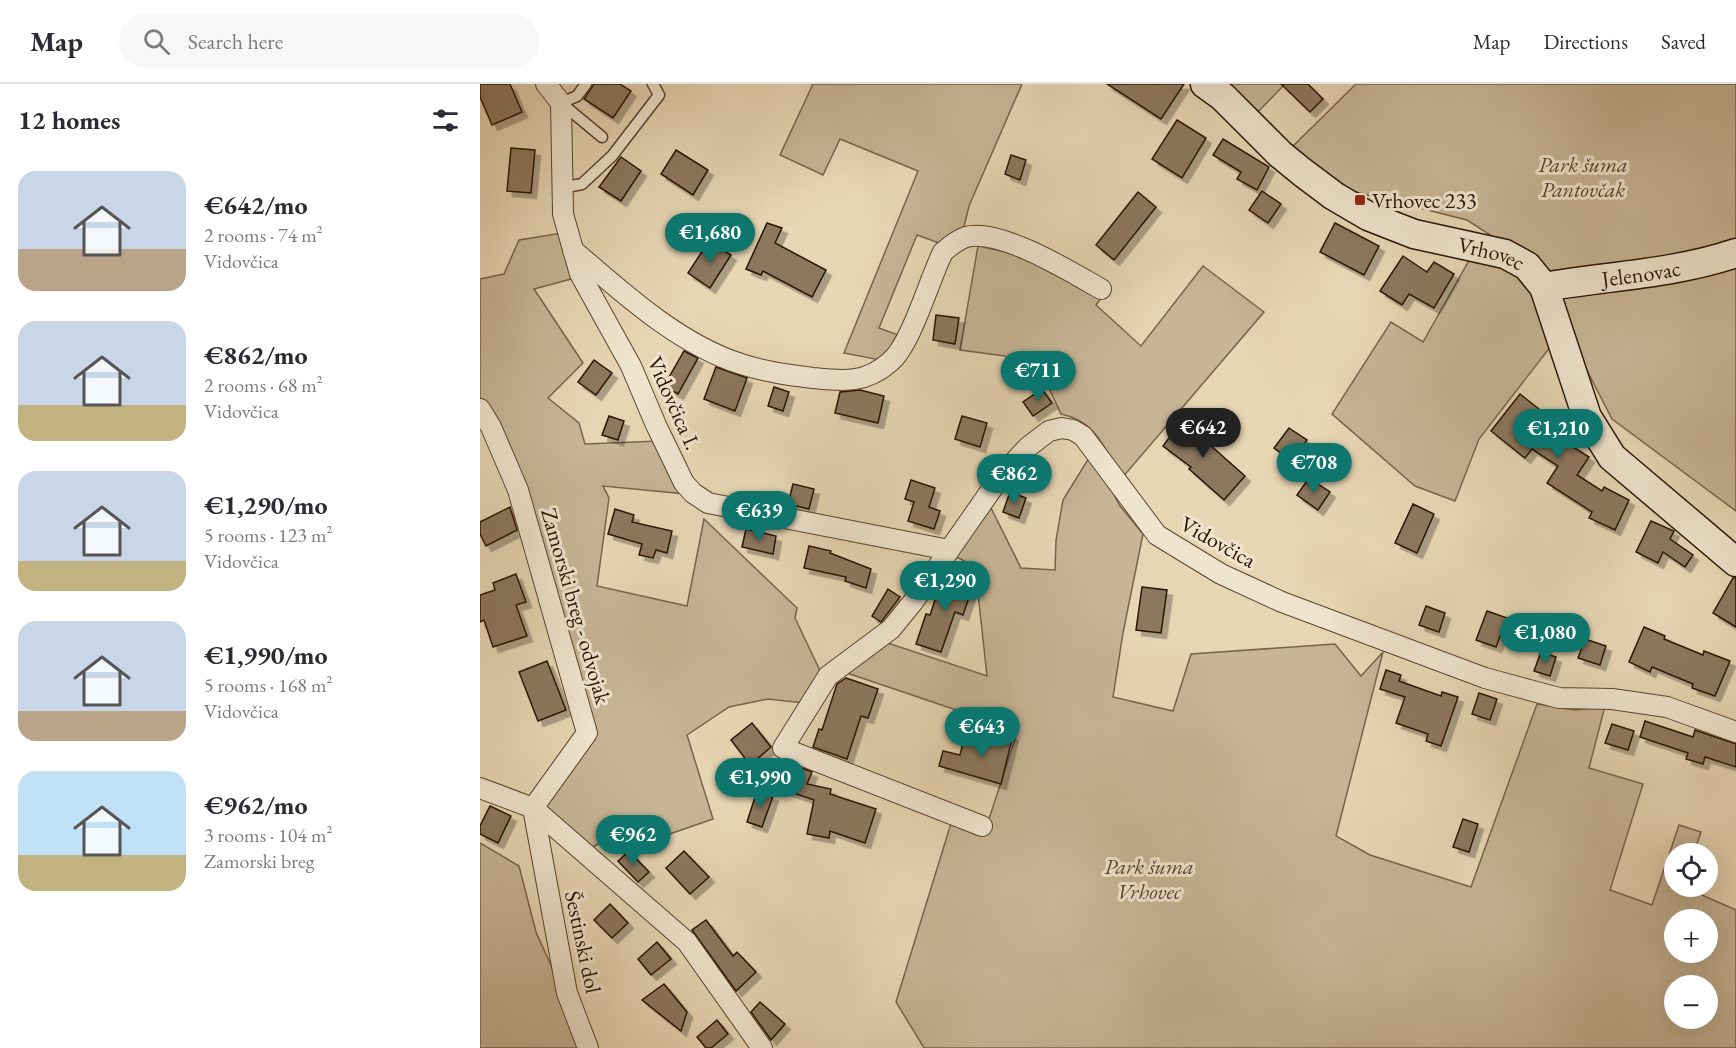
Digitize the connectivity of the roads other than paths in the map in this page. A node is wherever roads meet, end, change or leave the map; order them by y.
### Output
1 (546, 84) edge
2 (586, 84) edge
3 (653, 84) edge
4 (1205, 84) edge
5 (561, 103) junction
6 (602, 137) dead end
7 (561, 188) junction
8 (571, 248) junction
9 (1736, 253) edge
10 (1544, 287) junction
11 (1101, 289) dead end
12 (480, 409) edge
13 (949, 550) junction
14 (1736, 562) edge
15 (1736, 732) edge
16 (480, 788) edge
17 (533, 808) junction
18 (982, 826) dead end
19 (588, 1048) edge
20 (762, 1048) edge

1 - 5 street
2 - 5 lane
3 - 7 lane
4 - 10 street, Vrhovec
5 - 6 lane
5 - 7 street, Vidovčica I.
7 - 8 street, Vidovčica I.
8 - 11 street
8 - 13 street, Vidovčica I.
9 - 10 street, Jelenovac
10 - 14 street, Vrhovec
12 - 17 street, Zamorski breg - odvojak
13 - 15 street, Vidovčica
13 - 18 street, Vidovčica
16 - 17 street
17 - 19 street, Šestinski dol
17 - 20 street

